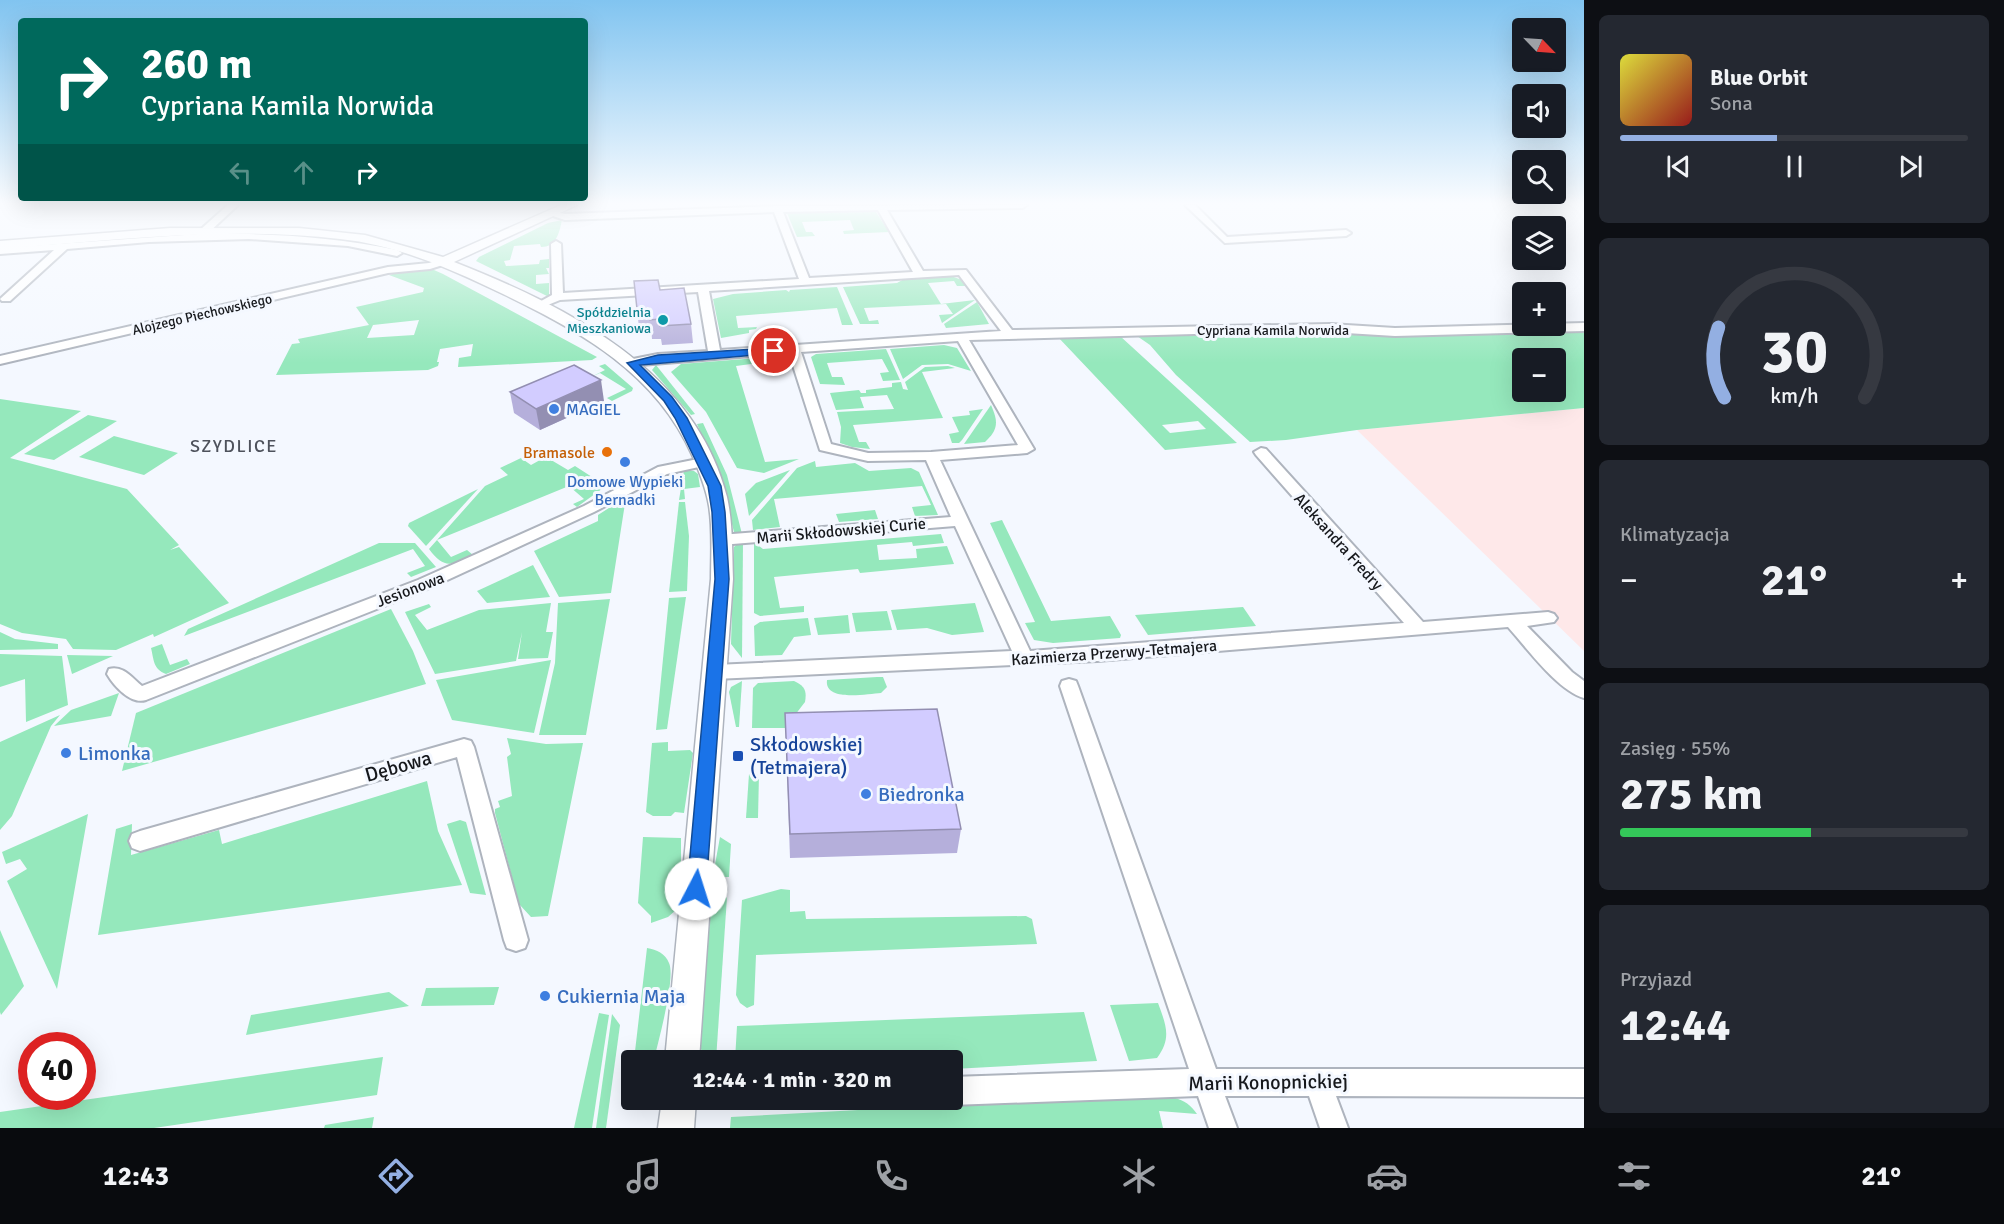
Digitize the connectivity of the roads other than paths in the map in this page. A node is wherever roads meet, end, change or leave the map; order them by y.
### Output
1 (51, 258) edge
2 (434, 258) edge
3 (453, 258) edge
4 (557, 258) edge
5 (796, 258) edge
6 (910, 258) edge
7 (445, 261) junction
8 (919, 273) junction
9 (805, 281) junction
10 (703, 287) junction
11 (558, 297) junction
12 (6, 299) dead end
13 (538, 306) junction
14 (1584, 327) edge
15 (1009, 334) junction
16 (962, 338) junction
17 (794, 349) junction
18 (715, 355) junction
19 (0, 360) edge
20 (632, 363) junction
21 (1261, 452) dead end
22 (931, 456) junction
23 (703, 462) junction
24 (961, 520) junction
25 (720, 540) junction
26 (1548, 618) dead end
27 (1512, 621) junction
28 (1419, 629) junction
29 (1024, 658) junction
30 (715, 672) junction
31 (116, 674) dead end
32 (1070, 686) dead end
33 (1584, 692) edge
34 (140, 841) dead end
35 (516, 940) dead end
36 (683, 1050) edge
37 (1317, 1081) junction
38 (1208, 1082) junction
39 (1584, 1083) edge
40 (963, 1091) edge
41 (679, 1110) edge
42 (676, 1128) edge
43 (1223, 1128) edge
44 (1335, 1128) edge

1 - 12 street
2 - 7 street
3 - 7 street, Alojzego Piechowskiego
4 - 11 street
5 - 9 street
6 - 8 street
7 - 13 street
7 - 19 street, Alojzego Piechowskiego
8 - 9 street
8 - 15 street
9 - 10 street
10 - 11 street
10 - 18 street
11 - 13 street
13 - 20 street
14 - 15 street, Cypriana Kamila Norwida
15 - 16 street, Cypriana Kamila Norwida
16 - 17 street, Cypriana Kamila Norwida
16 - 22 street
17 - 18 street, Cypriana Kamila Norwida
17 - 22 street
18 - 20 street, Cypriana Kamila Norwida
20 - 23 street
21 - 28 street, Aleksandra Fredry
22 - 24 street
23 - 25 street
23 - 31 street, Jesionowa
24 - 25 street, Marii Skłodowskiej Curie
24 - 29 street
25 - 30 street
26 - 27 street, Kazimierza Przerwy-Tetmajera
27 - 28 street, Kazimierza Przerwy-Tetmajera
27 - 33 street
28 - 29 street, Kazimierza Przerwy-Tetmajera
29 - 30 street, Kazimierza Przerwy-Tetmajera
30 - 36 street
32 - 38 street
34 - 35 street, Dębowa
37 - 38 street, Marii Konopnickiej
37 - 39 street, Marii Konopnickiej
37 - 44 street
38 - 40 street, Marii Konopnickiej
38 - 43 street
41 - 42 street

